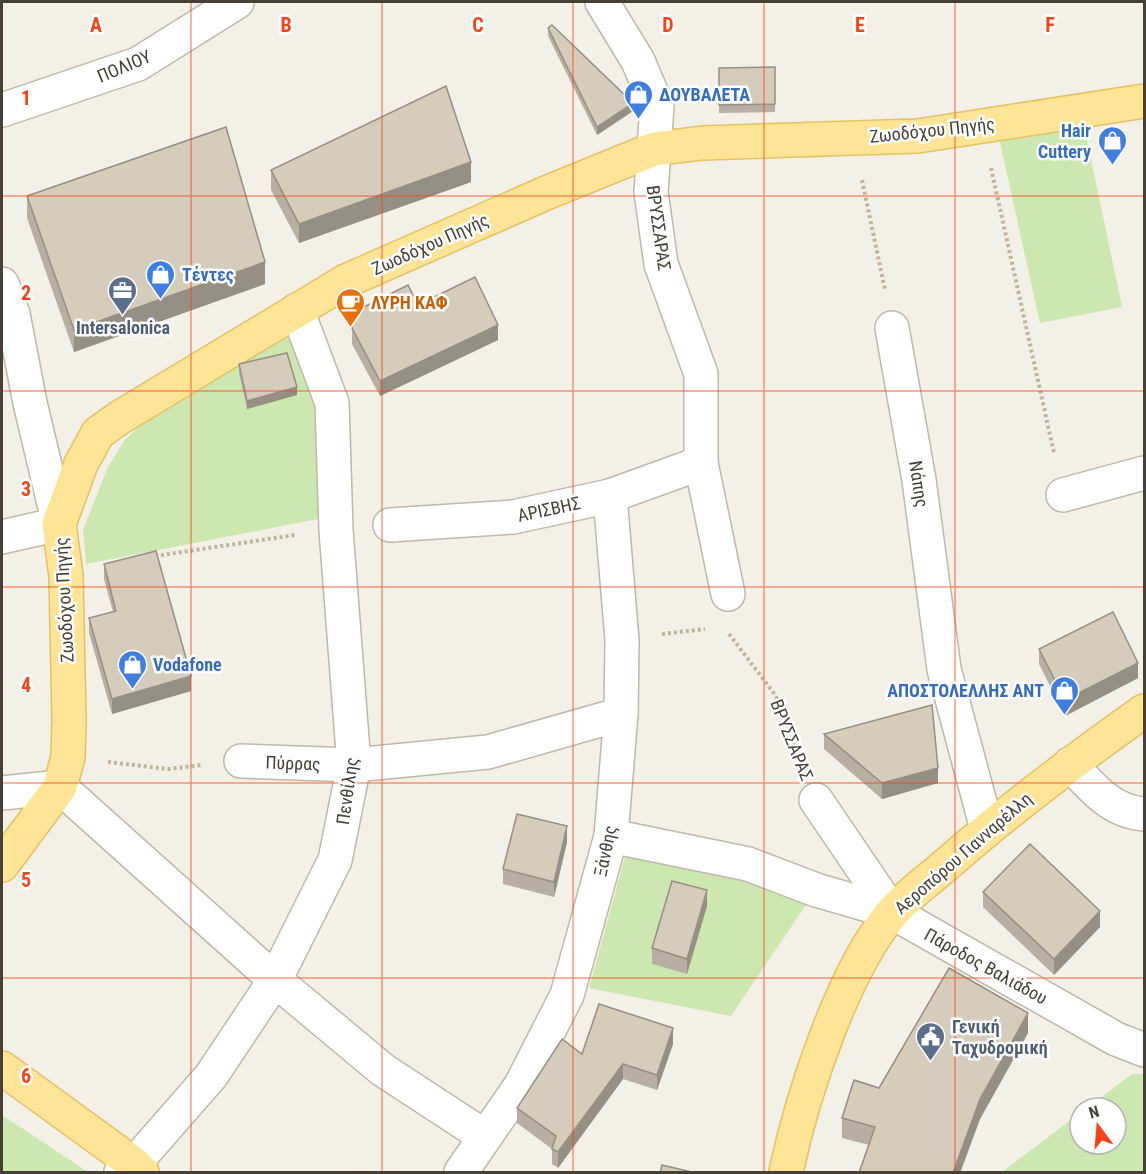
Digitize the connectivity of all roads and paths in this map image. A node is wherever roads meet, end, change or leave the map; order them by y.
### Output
1 (237, 2) edge
2 (602, 2) edge
3 (1144, 101) edge
4 (2, 110) edge
5 (982, 126) junction
6 (853, 138) junction
7 (654, 149) junction
8 (2, 285) edge
9 (297, 310) junction
10 (892, 328) joint
11 (701, 463) junction
12 (1144, 473) edge
13 (1063, 495) joint
14 (610, 496) junction
15 (59, 524) junction
16 (390, 525) dead end
17 (336, 530) junction
18 (2, 537) edge
19 (144, 558) edge
20 (728, 594) dead end
21 (723, 626) dead end
22 (712, 628) dead end
23 (622, 640) junction
24 (1144, 711) edge
25 (621, 714) junction
26 (241, 761) joint
27 (1070, 764) junction
28 (354, 765) junction
29 (64, 772) junction
30 (2, 793) edge
31 (816, 800) joint
32 (1144, 814) edge
33 (987, 829) junction
34 (611, 836) junction
35 (2, 865) edge
36 (892, 912) junction
37 (274, 980) junction
38 (1144, 1050) edge
39 (2, 1068) edge
40 (484, 1136) junction
41 (132, 1170) edge
42 (461, 1173) edge
43 (786, 1173) edge

1 - 4 street, ΠΟΛΙΟΥ
2 - 7 street, ΒΡΥΣΣΑΡΑΣ
3 - 5 main road, Ζωοδόχου Πηγής
5 - 6 main road, Ζωοδόχου Πηγής
5 - 13 path
6 - 7 main road, Ζωοδόχου Πηγής
6 - 10 path
7 - 9 main road, Ζωοδόχου Πηγής
7 - 11 street, ΒΡΥΣΣΑΡΑΣ
8 - 15 street
9 - 15 main road, Ζωοδόχου Πηγής
9 - 17 street, Πενθίλης
10 - 33 street, Νάπης
11 - 14 street, ΑΡΙΣΒΗΣ
11 - 20 street, ΒΡΥΣΣΑΡΑΣ
12 - 13 street
14 - 16 street, ΑΡΙΣΒΗΣ
14 - 23 street, Ξάνθης
15 - 18 street
15 - 29 main road, Ζωοδόχου Πηγής
17 - 19 path
17 - 28 street, Πενθίλης
21 - 31 path, ΒΡΥΣΣΑΡΑΣ
22 - 23 path
23 - 25 street, Ξάνθης
24 - 27 main road, Αεροπόρου Γιανναρέλλη
25 - 28 street, Πύρρας
25 - 34 street, Ξάνθης
26 - 28 street, Πύρρας
26 - 29 path, Πύρρας
27 - 32 street
27 - 33 main road, Αεροπόρου Γιανναρέλλη
28 - 37 street, Πενθίλης
29 - 30 street
29 - 35 main road
29 - 37 street
31 - 36 street, ΒΡΥΣΣΑΡΑΣ
33 - 36 main road, Αεροπόρου Γιανναρέλλη
34 - 36 street
34 - 40 street, Ξάνθης
36 - 38 street, Πάροδος Βαλιάδου
36 - 43 main road, Αεροπόρου Γιανναρέλλη
37 - 40 street
37 - 41 street, Πενθίλης
39 - 41 main road
40 - 42 street, Ξάνθης

